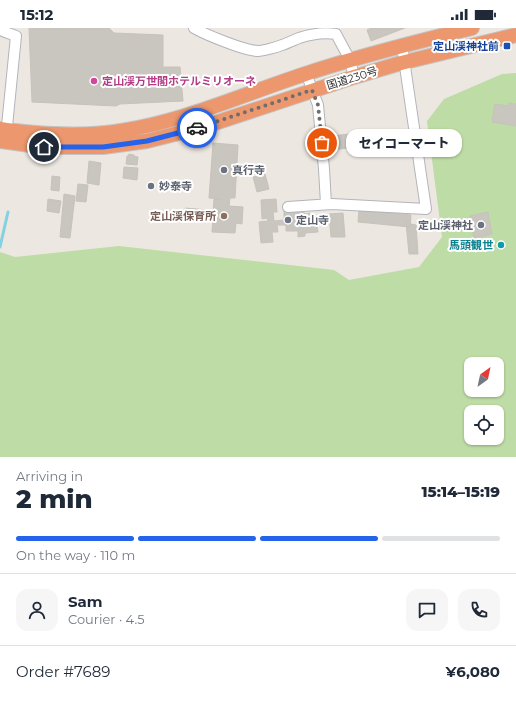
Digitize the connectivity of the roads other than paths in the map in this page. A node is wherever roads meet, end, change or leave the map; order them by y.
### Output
1 (194, 28) edge
2 (472, 28) edge
3 (0, 30) edge
4 (516, 35) edge
5 (402, 46) junction
6 (350, 60) junction
7 (404, 62) junction
8 (306, 73) junction
9 (354, 77) junction
10 (312, 90) junction
11 (3, 136) edge
12 (326, 204) junction
13 (288, 207) dead end

1 - 6 street
2 - 5 highway, 国道230号
3 - 11 street
4 - 7 highway, 国道230号
5 - 6 highway, 国道230号
5 - 7 street
6 - 8 highway, 国道230号
6 - 9 street
7 - 9 highway, 国道230号
7 - 12 street
8 - 10 street
8 - 11 highway, 国道230号
9 - 10 highway, 国道230号
10 - 11 highway, 国道230号
10 - 12 street
12 - 13 street

